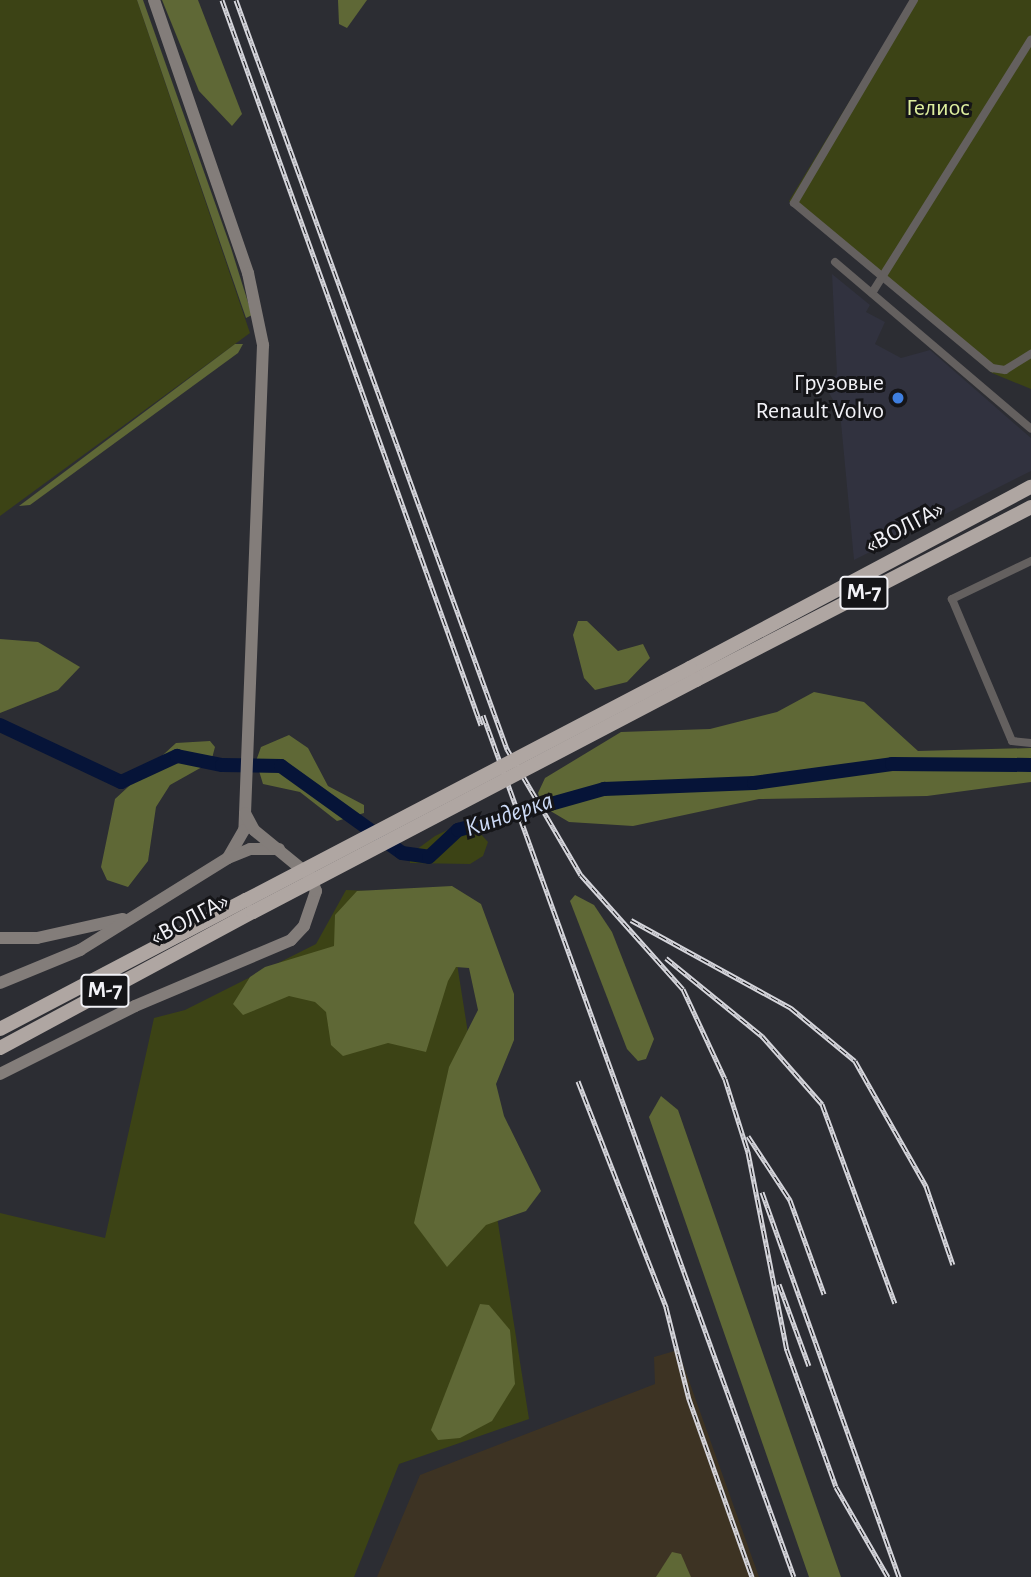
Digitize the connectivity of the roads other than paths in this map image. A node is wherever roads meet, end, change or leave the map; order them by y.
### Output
1 (154, 0) edge
2 (914, 0) edge
3 (1031, 40) edge
4 (835, 262) dead end
5 (883, 277) junction
6 (872, 293) junction
7 (1031, 354) edge
8 (1031, 429) edge
9 (1031, 486) edge
10 (1031, 507) edge
11 (1031, 561) edge
12 (693, 674) junction
13 (1031, 743) edge
14 (245, 813) junction
15 (283, 850) junction
16 (228, 858) junction
17 (249, 906) junction
18 (133, 915) junction
19 (0, 938) edge
20 (0, 983) edge
21 (4, 1026) edge
22 (0, 1048) edge
23 (0, 1074) edge

1 - 14 street
2 - 5 street
3 - 5 street
4 - 6 street
5 - 6 street
5 - 7 street
6 - 8 street
9 - 12 highway, «ВОЛГА» / М-7
10 - 12 highway, «ВОЛГА» / М-7
11 - 13 street
12 - 17 highway, М-7, bridge
14 - 15 street
14 - 16 street
15 - 16 street
15 - 23 street
16 - 18 street
17 - 21 highway, «ВОЛГА» / М-7
17 - 22 highway, «ВОЛГА» / М-7
18 - 19 street
18 - 20 street

